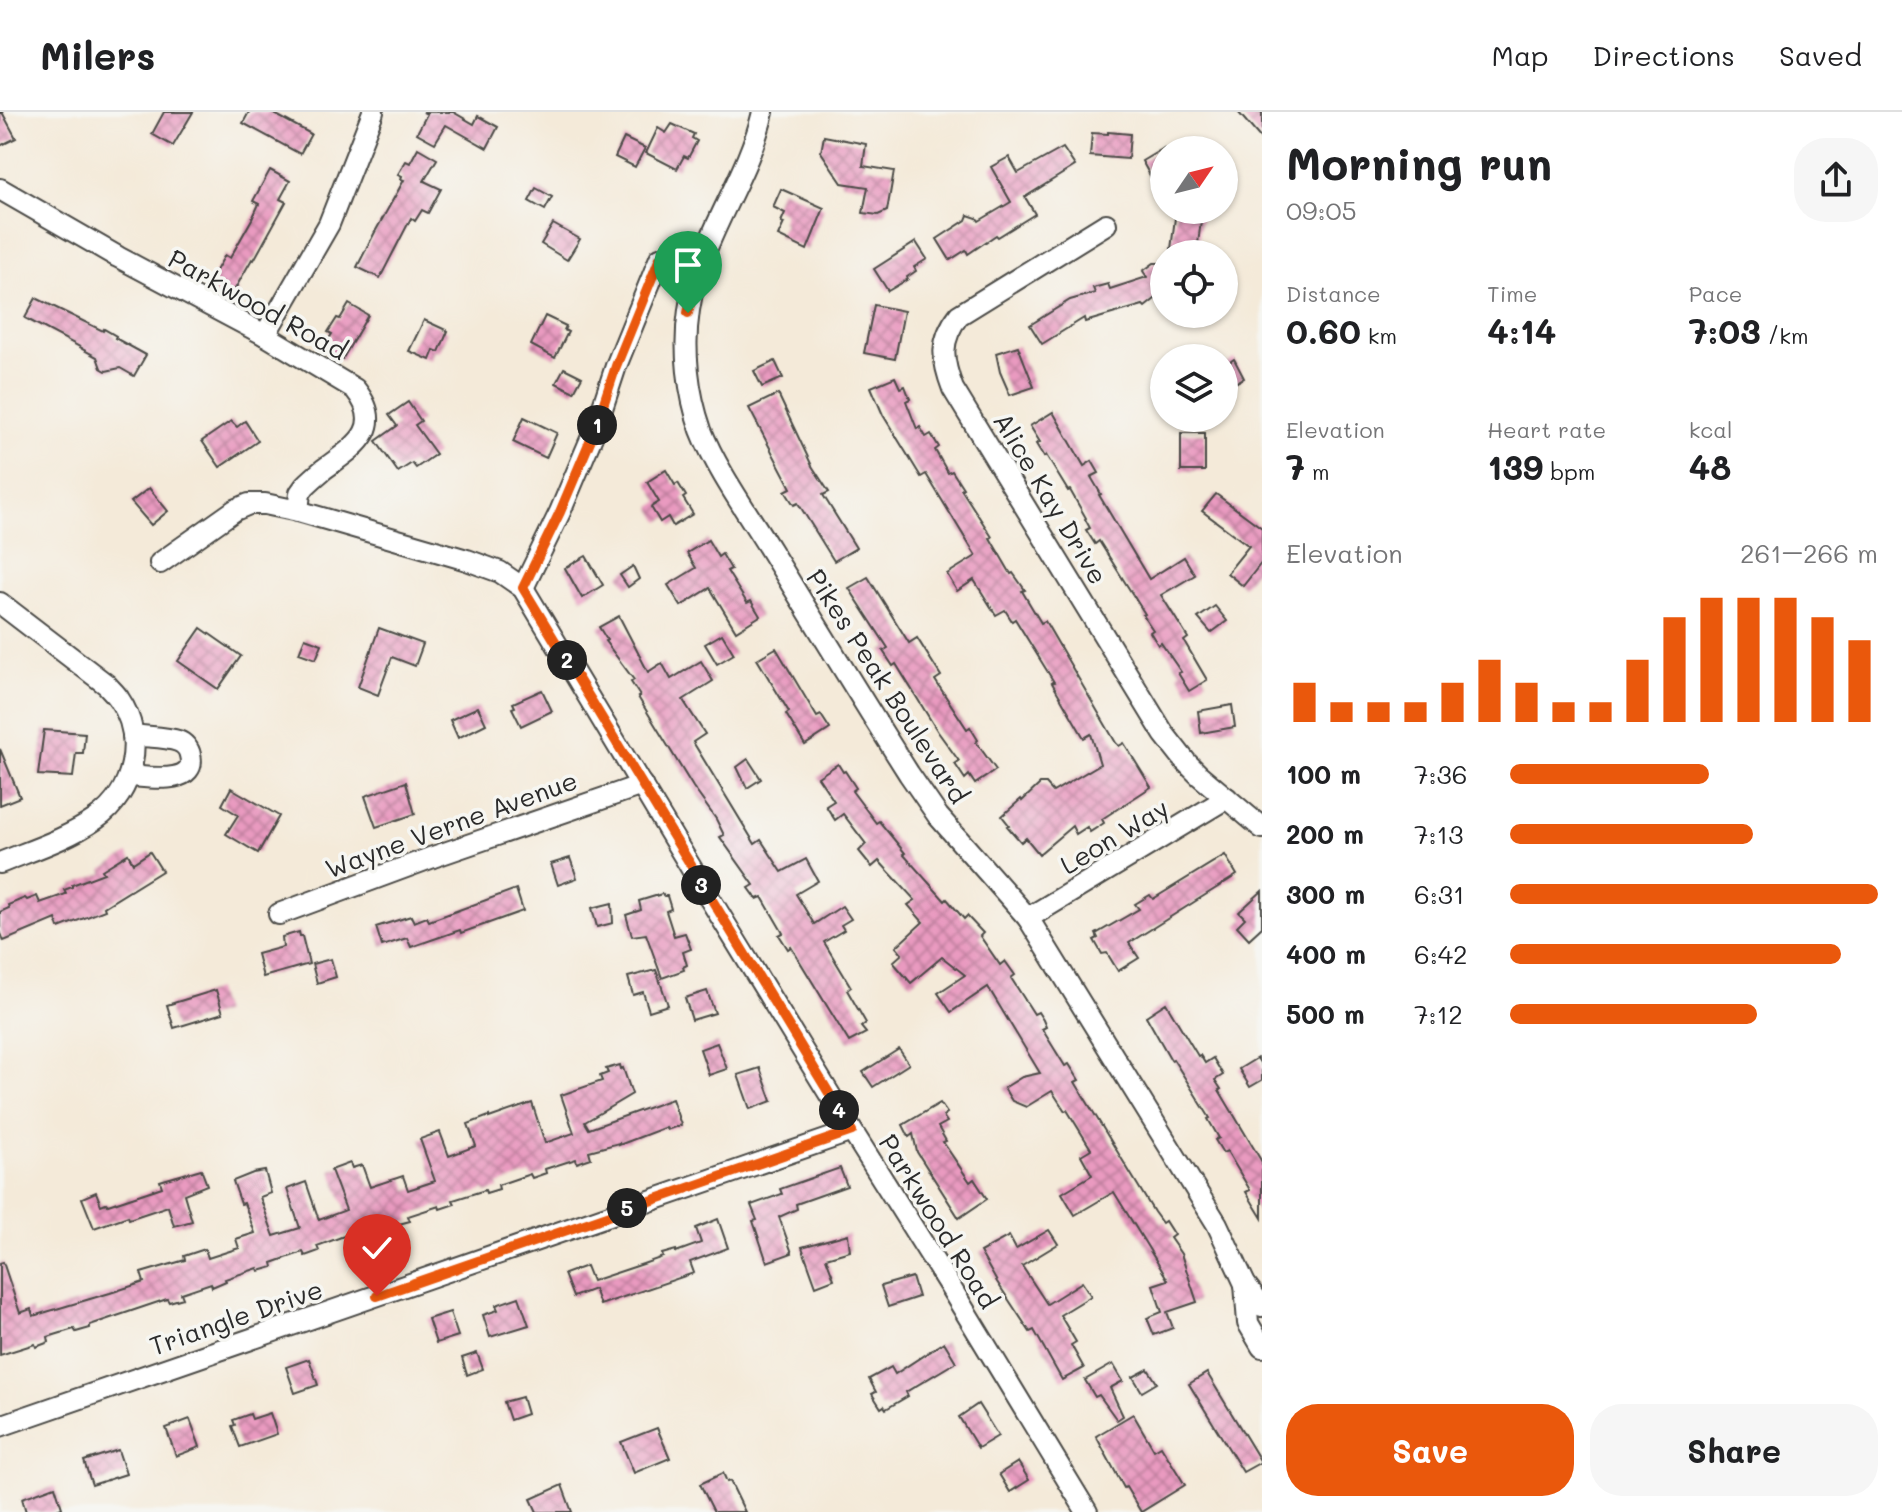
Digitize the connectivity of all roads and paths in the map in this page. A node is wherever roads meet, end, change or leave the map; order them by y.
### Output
1 (372, 112) edge
2 (763, 112) edge
3 (0, 189) edge
4 (1106, 224) dead end
5 (698, 271) junction
6 (265, 335) junction
7 (298, 511) junction
8 (160, 563) dead end
9 (523, 588) junction
10 (0, 603) edge
11 (133, 735) junction
12 (130, 776) junction
13 (642, 785) junction
14 (1227, 798) junction
15 (1262, 828) edge
16 (0, 863) edge
17 (279, 914) dead end
18 (1028, 918) junction
19 (852, 1131) junction
20 (1245, 1284) junction
21 (1262, 1306) edge
22 (1262, 1347) edge
23 (0, 1426) edge
24 (1087, 1512) edge

1 - 6 street
2 - 5 street, Pikes Peak Boulevard
3 - 6 street, Parkwood Road
4 - 14 street, Alice Kay Drive
5 - 9 street
5 - 18 street, Pikes Peak Boulevard
6 - 7 street, Parkwood Road
7 - 8 street, Parkwood Road
7 - 9 street, Parkwood Road
9 - 13 street, Parkwood Road
10 - 11 street
11 - 12 street
11 - 12 street
12 - 16 street
13 - 17 street, Wayne Verne Avenue
13 - 19 street, Parkwood Road
14 - 15 street, Alice Kay Drive
14 - 18 street, Leon Way
18 - 20 street, Pikes Peak Boulevard
19 - 23 street, Triangle Drive
19 - 24 street, Parkwood Road
20 - 21 street, Pikes Peak Boulevard
20 - 22 street, Pikes Peak Boulevard

